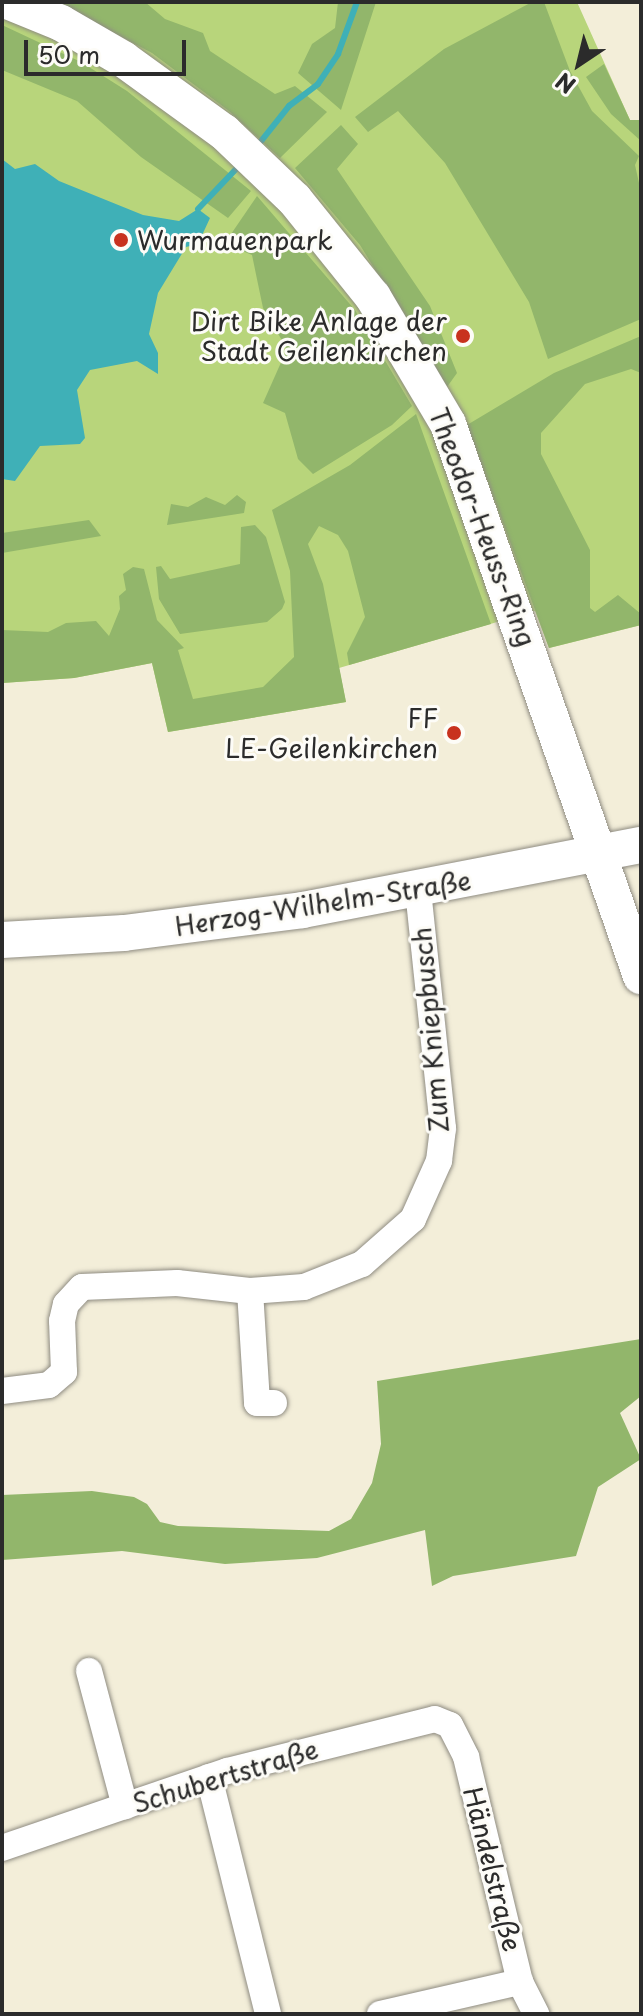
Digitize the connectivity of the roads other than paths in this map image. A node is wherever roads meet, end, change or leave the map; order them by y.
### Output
1 (10, 2) edge
2 (641, 845) edge
3 (595, 856) junction
4 (418, 890) junction
5 (2, 940) edge
6 (641, 976) edge
7 (250, 1291) junction
8 (2, 1391) edge
9 (274, 1403) dead end
10 (89, 1671) dead end
11 (450, 1725) joint
12 (209, 1777) junction
13 (125, 1806) junction
14 (2, 1848) edge
15 (520, 1982) junction
16 (268, 2014) edge
17 (380, 2014) edge
18 (536, 2014) edge

1 - 3 main road, Theodor-Heuss-Ring
2 - 3 main road, Herzog-Wilhelm-Straße
3 - 4 main road, Herzog-Wilhelm-Straße
3 - 6 main road, Theodor-Heuss-Ring
4 - 5 main road, Herzog-Wilhelm-Straße
4 - 7 street, Zum Kniepbusch
7 - 8 street, Zum Kniepbusch
7 - 9 street
10 - 13 street
11 - 12 street, Schubertstraße
11 - 15 street, Händelstraße
12 - 13 street, Schubertstraße
12 - 16 street
13 - 14 street, Schubertstraße
15 - 17 street
15 - 18 street, Händelstraße

